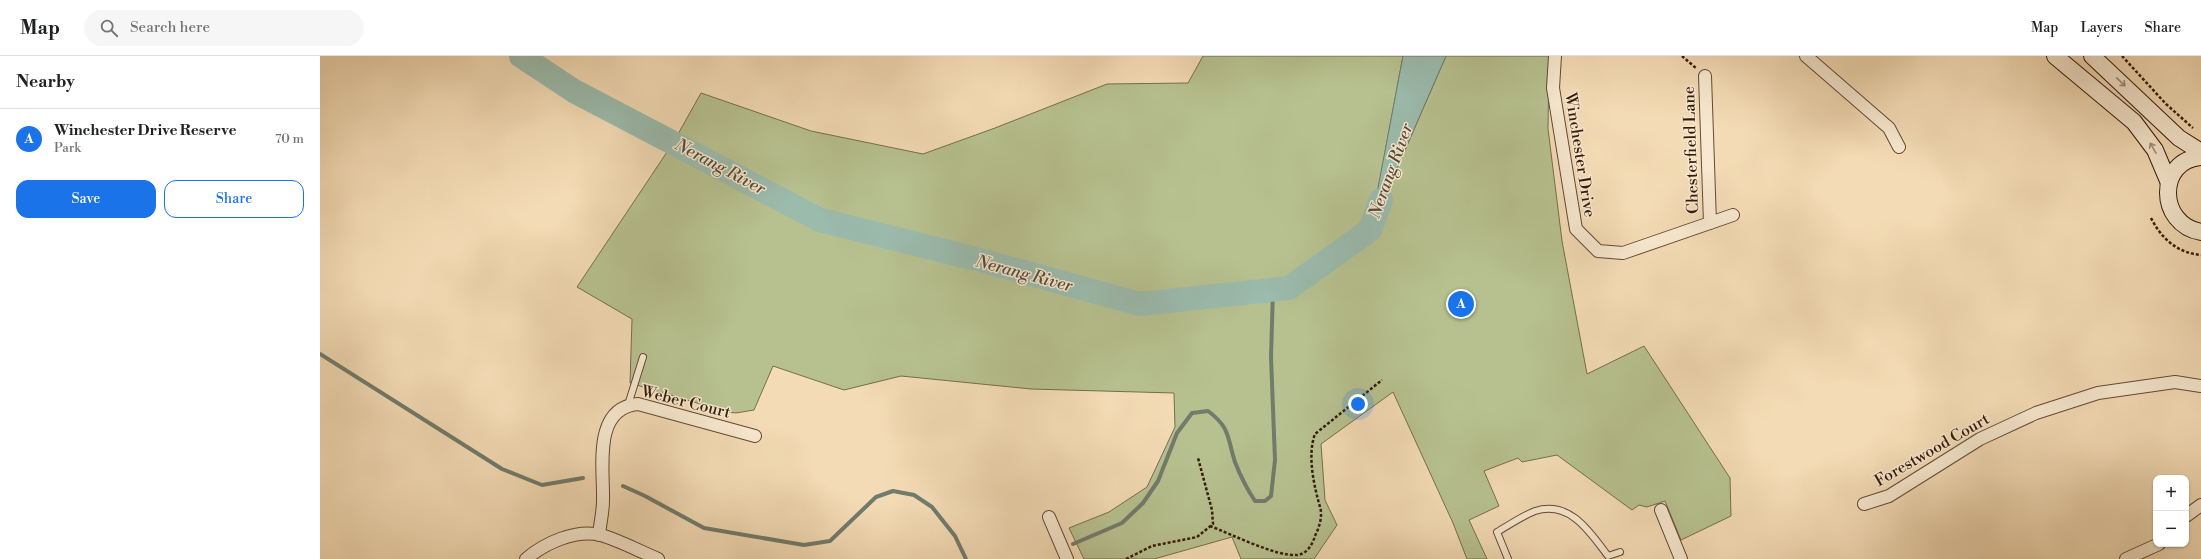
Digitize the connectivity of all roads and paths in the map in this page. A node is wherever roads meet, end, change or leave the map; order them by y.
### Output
1 (1555, 56) edge
2 (1682, 56) edge
3 (2055, 56) edge
4 (2092, 56) edge
5 (2122, 56) edge
6 (1808, 57) edge
7 (1705, 76) joint
8 (2196, 131) dead end
9 (1899, 147) dead end
10 (2201, 152) edge
11 (2201, 157) edge
12 (2169, 183) junction
13 (1733, 215) dead end
14 (2150, 218) dead end
15 (1710, 223) junction
16 (2198, 233) edge
17 (2201, 255) edge
18 (643, 357) dead end
19 (1382, 380) dead end
20 (2201, 386) edge
21 (628, 405) junction
22 (755, 436) dead end
23 (1198, 458) dead end
24 (1864, 504) dead end
25 (2201, 505) edge
26 (1661, 510) dead end
27 (2189, 514) edge
28 (1049, 517) dead end
29 (1210, 526) junction
30 (599, 535) junction
31 (2153, 547) edge
32 (1620, 552) dead end
33 (526, 559) edge
34 (658, 559) edge
35 (1067, 559) edge
36 (1126, 559) edge
37 (1508, 559) edge
38 (1681, 559) edge
39 (2126, 559) edge

1 - 15 street, Winchester Drive
2 - 7 path
12 -> 3 main road
4 -> 10 main road
5 - 8 path
6 - 9 street
7 - 15 street, Chesterfield Lane
11 - 12 main road
12 - 16 main road
13 - 15 street, Winchester Drive
14 - 17 path
18 - 21 lane
19 - 29 path
20 - 24 street, Forestwood Court
21 - 22 street, Weber Court
21 - 30 street, Weber Court
23 - 29 path
25 - 27 street
26 - 38 street
28 - 35 street
29 - 36 path
30 - 33 street
30 - 34 street
31 - 39 street
32 - 37 lane

